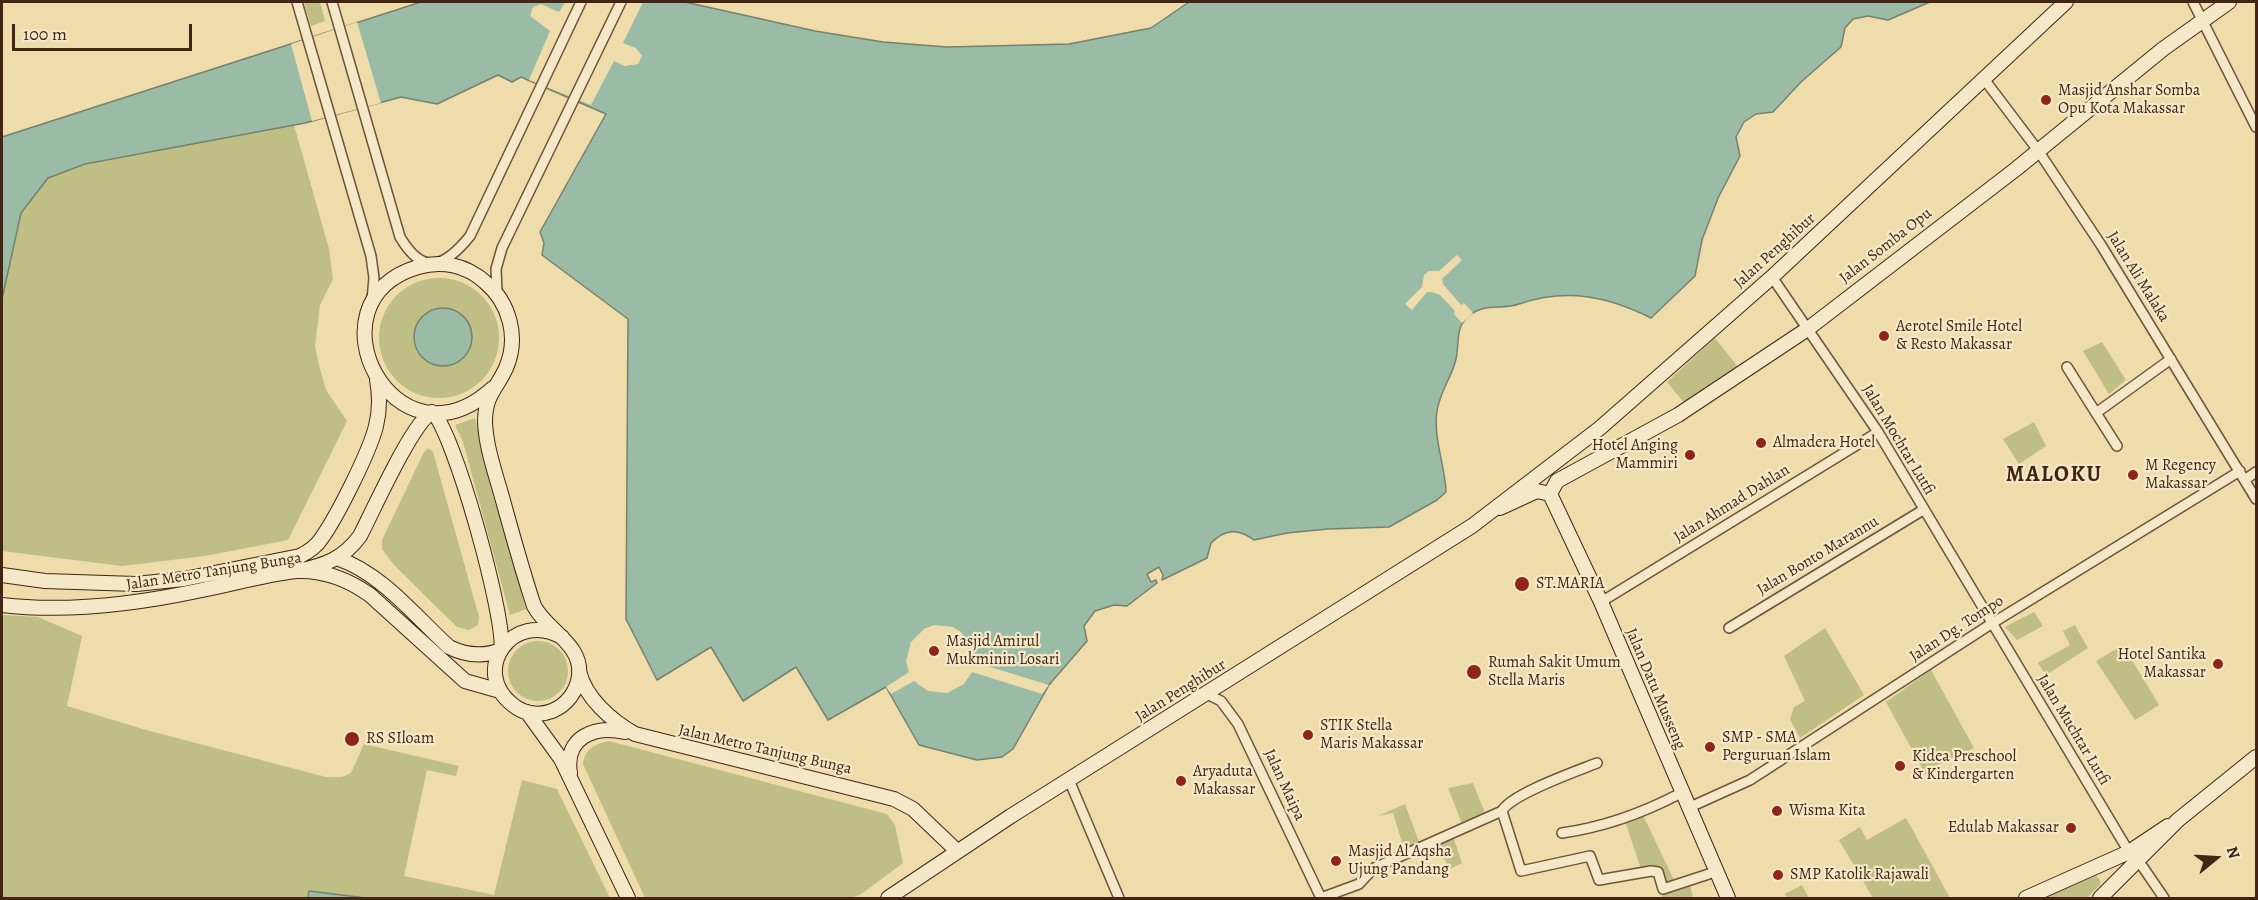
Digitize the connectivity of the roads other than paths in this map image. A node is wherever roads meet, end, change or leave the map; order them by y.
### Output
1 (297, 2) edge
2 (332, 2) edge
3 (581, 2) edge
4 (621, 2) edge
5 (2066, 2) edge
6 (2193, 2) edge
7 (2229, 2) edge
8 (2205, 20) junction
9 (1984, 79) junction
10 (2256, 127) edge
11 (2037, 149) junction
12 (431, 264) junction
13 (1772, 277) junction
14 (498, 295) junction
15 (370, 309) junction
16 (1809, 328) junction
17 (2171, 359) junction
18 (2067, 367) dead end
19 (377, 379) junction
20 (493, 388) junction
21 (432, 412) junction
22 (2096, 412) junction
23 (1878, 432) junction
24 (2117, 446) dead end
25 (2256, 472) edge
26 (2243, 475) junction
27 (1550, 494) junction
28 (2256, 499) edge
29 (1923, 510) junction
30 (1493, 511) junction
31 (339, 559) junction
32 (298, 571) junction
33 (2, 575) edge
34 (1600, 602) junction
35 (2, 605) edge
36 (1991, 624) junction
37 (1729, 628) dead end
38 (562, 637) junction
39 (501, 650) junction
40 (579, 669) junction
41 (500, 691) junction
42 (1207, 694) junction
43 (527, 712) junction
44 (635, 734) junction
45 (2256, 757) edge
46 (1597, 763) dead end
47 (571, 778) junction
48 (1069, 780) junction
49 (1681, 793) junction
50 (1688, 808) junction
51 (1502, 811) junction
52 (1562, 833) dead end
53 (957, 851) junction
54 (2133, 856) junction
55 (1715, 872) junction
56 (628, 898) edge
57 (888, 898) edge
58 (1119, 898) edge
59 (1321, 898) edge
60 (1728, 898) edge
61 (2026, 898) edge
62 (2100, 898) edge
63 (2164, 898) edge

1 - 15 street
2 - 12 street
3 - 12 street
4 - 14 street
5 - 9 main road, Jalan Penghibur
6 - 8 street
7 - 8 main road, Jalan Somba Opu
8 - 10 street
8 - 11 main road, Jalan Somba Opu
9 - 11 street, Jalan Ali Malaka
9 - 13 main road, Jalan Penghibur
11 - 16 main road, Jalan Somba Opu
11 - 17 street, Jalan Ali Malaka
12 - 14 main road
12 - 15 main road
13 - 16 street, Jalan Mochtar Lutfi
13 - 30 main road, Jalan Penghibur
14 - 20 main road
15 - 19 main road
16 - 23 street, Jalan Mochtar Lutfi
16 - 27 main road, Jalan Somba Opu
17 - 22 street
17 - 26 street, Jalan Ali Malaka
18 - 22 street
19 - 21 main road
19 - 33 main road, Jalan Metro Tanjung Bunga
20 - 21 main road
20 - 38 main road
21 - 31 main road
21 - 39 main road
22 - 24 street
23 - 29 street, Jalan Mochtar Lutfi
23 - 34 street, Jalan Ahmad Dahlan
25 - 26 street, Jalan Dg. Tompo
26 - 28 street, Jalan Ali Malaka
26 - 36 street, Jalan Dg. Tompo
27 - 30 main road, Jalan Penghibur
27 - 34 main road, Jalan Datu Musseng
29 - 36 street, Jalan Mochtar Lutfi
29 - 37 street, Jalan Bonto Marannu
30 - 42 main road, Jalan Penghibur
31 - 32 main road
31 - 39 main road
32 - 35 main road, Jalan Metro Tanjung Bunga
32 - 41 main road, Jalan Metro Tanjung Bunga
34 - 49 main road, Jalan Datu Musseng
36 - 50 street, Jalan Dg. Tompo
36 - 54 street, Jalan Muchtar Lutfi
38 - 39 main road
38 - 40 main road
39 - 41 main road
40 - 43 main road
40 - 44 main road, Jalan Metro Tanjung Bunga
41 - 43 main road
42 - 48 main road, Jalan Penghibur
42 - 59 street, Jalan Maipa
43 - 47 main road
44 - 47 main road
44 - 53 main road, Jalan Metro Tanjung Bunga
45 - 54 main road
46 - 51 street
47 - 56 main road
48 - 53 main road, Jalan Penghibur
48 - 58 street
49 - 50 main road, Jalan Datu Musseng
49 - 52 street
50 - 55 main road, Jalan Datu Musseng
51 - 55 street
51 - 59 street
53 - 57 main road, Jalan Penghibur
54 - 61 main road
54 - 62 main road
54 - 63 street, Jalan Muchtar Lutfi
55 - 60 main road, Jalan Datu Musseng

